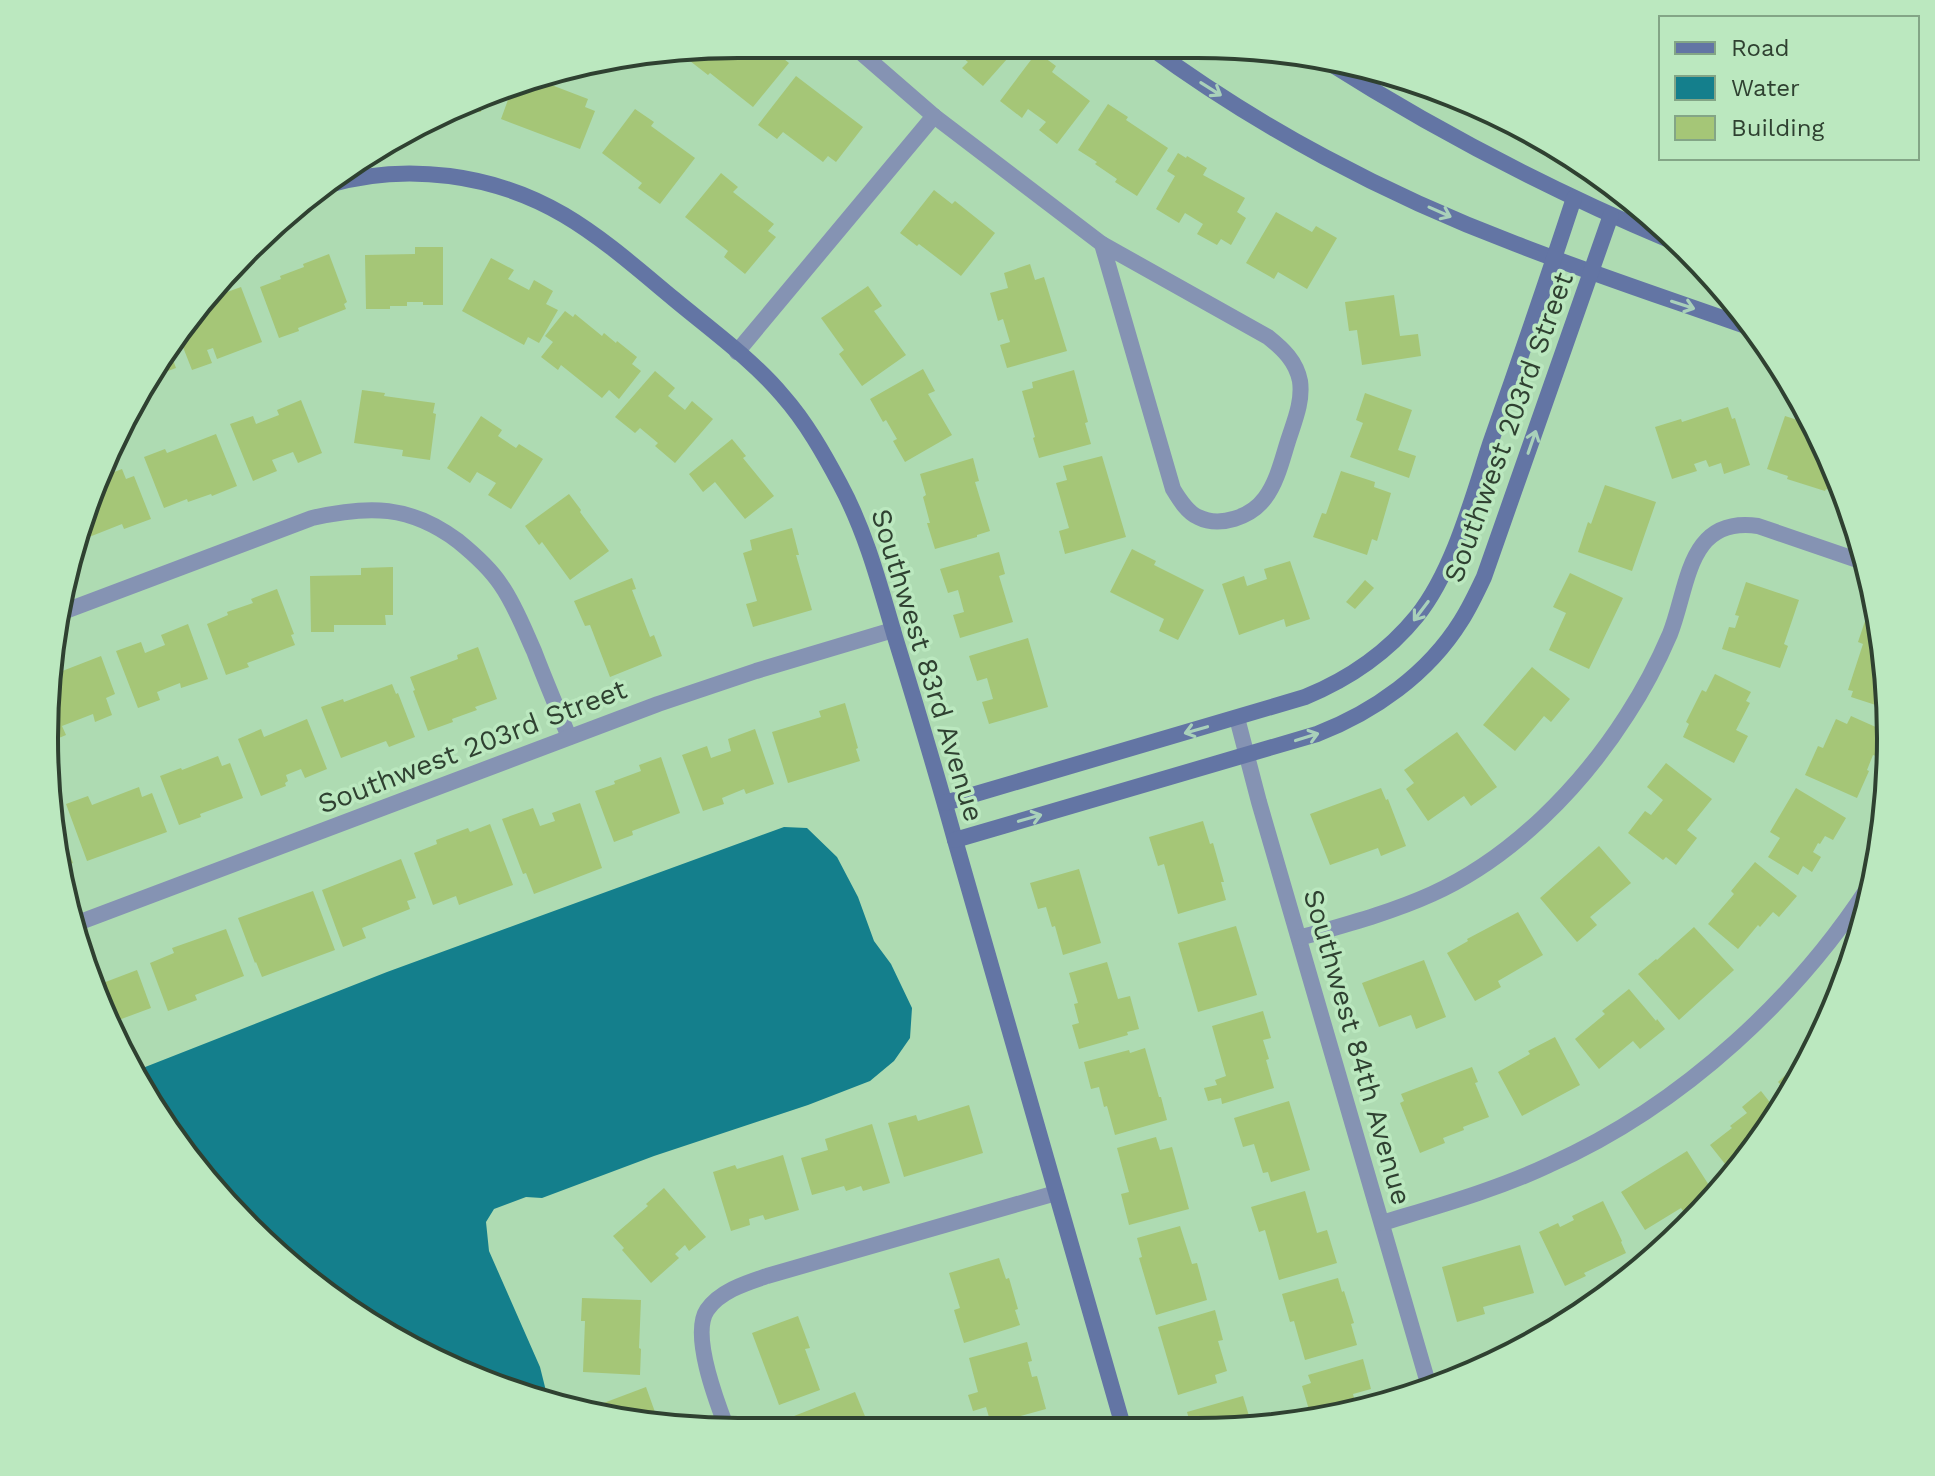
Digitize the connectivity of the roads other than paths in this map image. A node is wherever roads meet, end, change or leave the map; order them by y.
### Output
1 (867, 58) edge
2 (1166, 58) edge
3 (1352, 76) edge
4 (934, 116) junction
5 (352, 179) edge
6 (1574, 198) junction
7 (1611, 215) junction
8 (1651, 232) edge
9 (1102, 244) junction
10 (1554, 259) junction
11 (1591, 273) junction
12 (1735, 322) edge
13 (737, 352) junction
14 (1853, 559) edge
15 (70, 609) edge
16 (893, 630) junction
17 (1237, 718) junction
18 (569, 737) junction
19 (1247, 754) junction
20 (945, 803) junction
21 (955, 840) junction
22 (1857, 903) edge
23 (83, 921) edge
24 (1299, 938) junction
25 (1056, 1193) junction
26 (1382, 1223) junction
27 (1427, 1378) edge
28 (723, 1418) edge
29 (1121, 1418) edge

1 - 4 street
2 -> 10 street
3 - 6 street
4 - 9 street
4 - 13 street
5 - 13 street, Southwest 83rd Avenue
6 - 7 street
6 - 10 street, Southwest 203rd Street
7 - 8 street
7 - 11 street, Southwest 203rd Street
9 - 9 street
10 - 11 street
10 -> 17 street, Southwest 203rd Street
11 -> 12 street
19 -> 11 street, Southwest 203rd Street
13 - 16 street, Southwest 83rd Avenue
14 - 24 street
15 - 18 street
16 - 18 street, Southwest 203rd Street
16 - 20 street, Southwest 83rd Avenue
17 - 19 street, Southwest 84th Avenue
17 -> 20 street, Southwest 203rd Street
18 - 23 street, Southwest 203rd Street
21 -> 19 street, Southwest 203rd Street
19 - 24 street, Southwest 84th Avenue
20 - 21 street, Southwest 83rd Avenue
21 - 25 street, Southwest 83rd Avenue
22 - 26 street
24 - 26 street, Southwest 84th Avenue
25 - 28 street
25 - 29 street, Southwest 83rd Avenue
26 - 27 street, Southwest 84th Avenue

